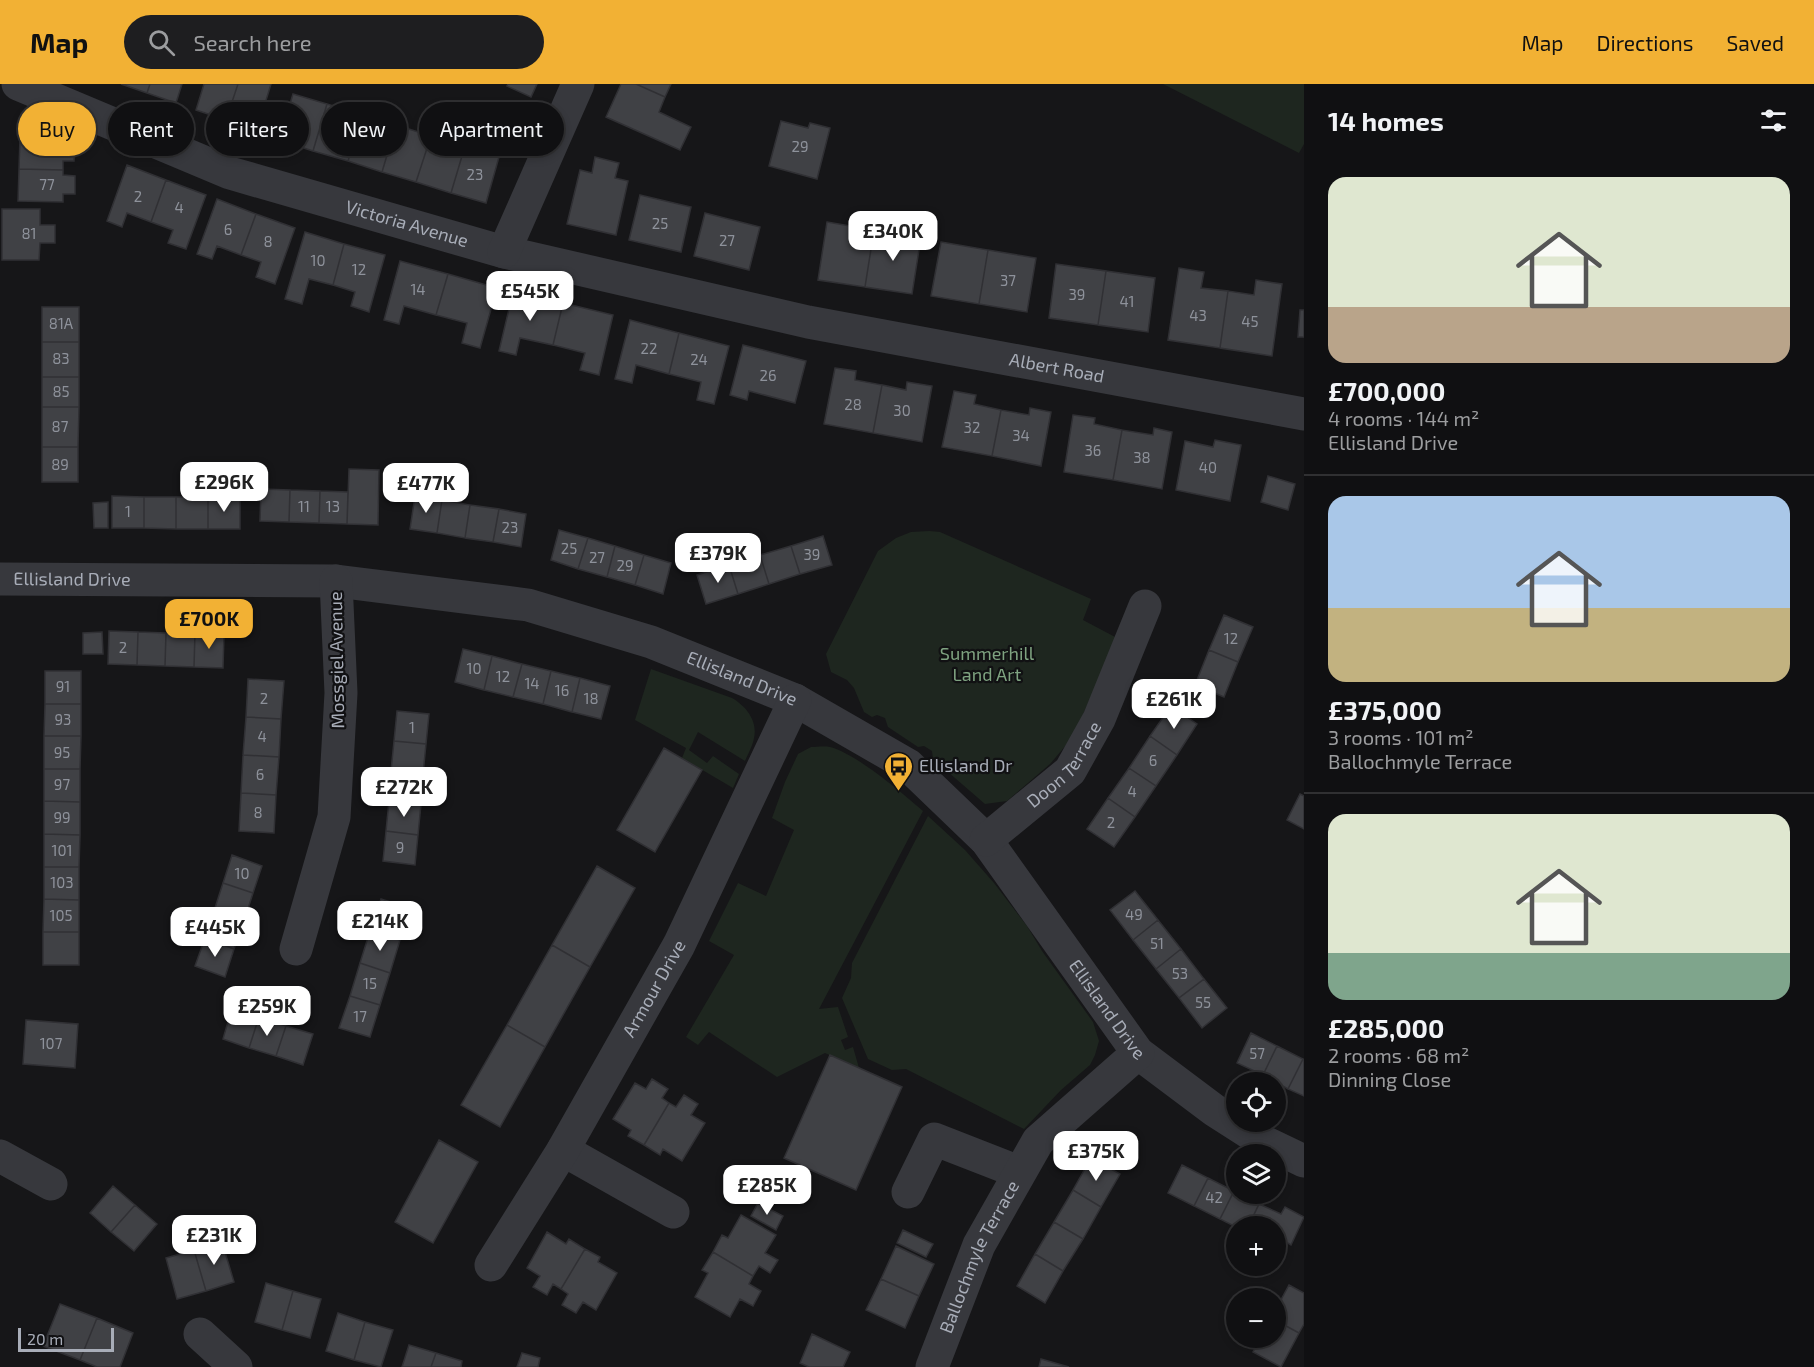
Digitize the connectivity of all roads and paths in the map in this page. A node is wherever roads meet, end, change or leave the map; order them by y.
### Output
1 (18, 84) edge
2 (578, 84) edge
3 (504, 252) junction
4 (808, 322) joint
5 (1304, 414) edge
6 (0, 579) edge
7 (336, 581) junction
8 (1145, 606) dead end
9 (795, 700) junction
10 (986, 840) junction
11 (296, 949) dead end
12 (1137, 1053) junction
13 (563, 1150) junction
14 (0, 1155) edge
15 (1304, 1161) edge
16 (1019, 1172) junction
17 (51, 1184) dead end
18 (908, 1192) dead end
19 (673, 1212) dead end
20 (491, 1265) dead end
21 (200, 1334) dead end
22 (236, 1367) edge
23 (932, 1367) edge

1 - 3 street, Victoria Avenue
2 - 3 street
3 - 4 street, Victoria Avenue
4 - 5 street, Albert Road
6 - 7 street, Ellisland Drive
7 - 9 street, Ellisland Drive
7 - 11 street, Mossgiel Avenue
8 - 10 street, Doon Terrace
9 - 10 street, Ellisland Drive
9 - 13 street, Armour Drive
10 - 12 street, Ellisland Drive
12 - 15 street, Ellisland Drive
12 - 16 street, Ballochmyle Terrace
13 - 19 street
13 - 20 street, Armour Drive
14 - 17 street
16 - 18 street
16 - 23 street, Ballochmyle Terrace
21 - 22 street

